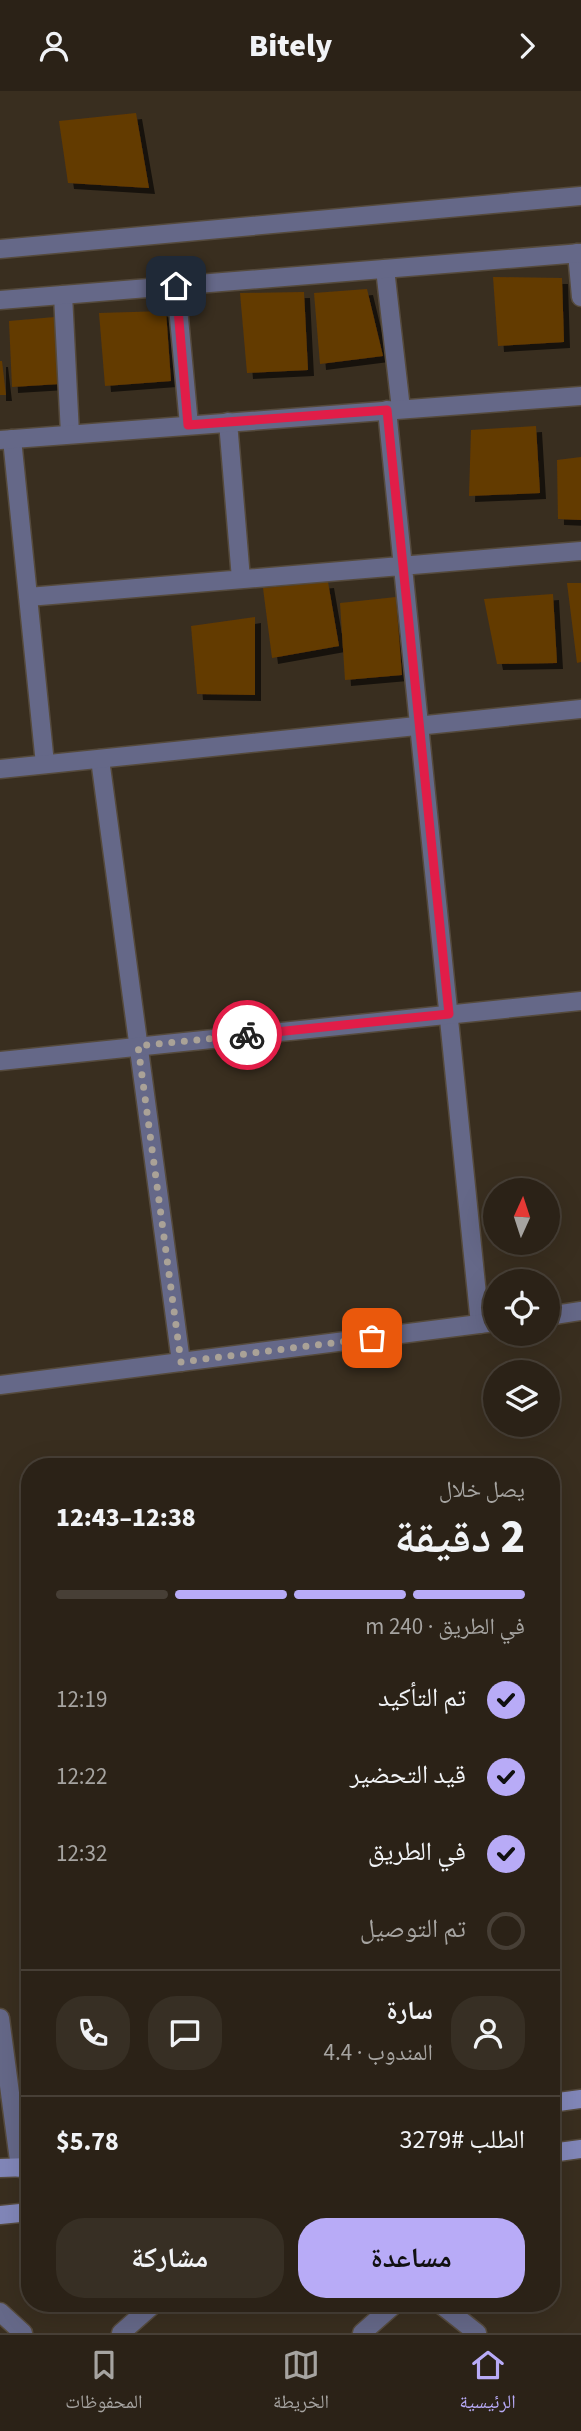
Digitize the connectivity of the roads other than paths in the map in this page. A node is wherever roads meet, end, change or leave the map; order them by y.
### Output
1 (581, 196) edge
2 (0, 249) edge
3 (579, 253) edge
4 (385, 269) junction
5 (176, 286) junction
6 (63, 295) junction
7 (581, 297) edge
8 (0, 300) edge
9 (581, 396) edge
10 (394, 410) junction
11 (228, 422) junction
12 (188, 425) junction
13 (70, 434) junction
14 (6, 439) edge
15 (581, 551) edge
16 (403, 566) junction
17 (241, 579) junction
18 (29, 597) junction
19 (581, 709) edge
20 (420, 726) junction
21 (100, 758) junction
22 (46, 764) junction
23 (0, 769) edge
24 (581, 1001) edge
25 (449, 1014) junction
26 (138, 1046) junction
27 (0, 1061) edge
28 (483, 1283) edge
29 (581, 1311) edge
30 (560, 1314) edge
31 (483, 1324) edge
32 (181, 1362) junction
33 (0, 1385) edge
34 (0, 2018) edge
35 (581, 2099) edge
36 (560, 2102) edge
37 (21, 2143) edge
38 (581, 2149) edge
39 (560, 2152) edge
40 (21, 2167) edge
41 (0, 2168) edge
42 (21, 2213) edge
43 (0, 2215) edge
44 (0, 2312) edge
45 (145, 2312) edge
46 (386, 2312) edge
47 (450, 2312) edge
48 (23, 2333) edge
49 (121, 2333) edge
50 (362, 2333) edge
51 (477, 2333) edge

1 - 2 street
3 - 4 street
3 - 7 street
4 - 5 street
4 - 10 street
5 - 6 street
5 - 12 street
6 - 8 street
6 - 13 street
9 - 10 street
10 - 11 street
10 - 16 street
11 - 12 street
11 - 17 street
12 - 13 street
13 - 14 street
14 - 18 street
15 - 16 street
16 - 17 street
16 - 20 street
17 - 18 street
18 - 22 street
19 - 20 street
20 - 21 street
20 - 25 street
21 - 22 street
21 - 26 street
22 - 23 street
24 - 25 street
25 - 26 street
25 - 28 street
26 - 27 street
26 - 32 street
29 - 30 street
31 - 32 street
32 - 33 street
34 - 37 street
35 - 36 main road
38 - 39 main road
40 - 41 main road
42 - 43 main road
44 - 48 street
45 - 49 street
46 - 50 street
47 - 51 street

